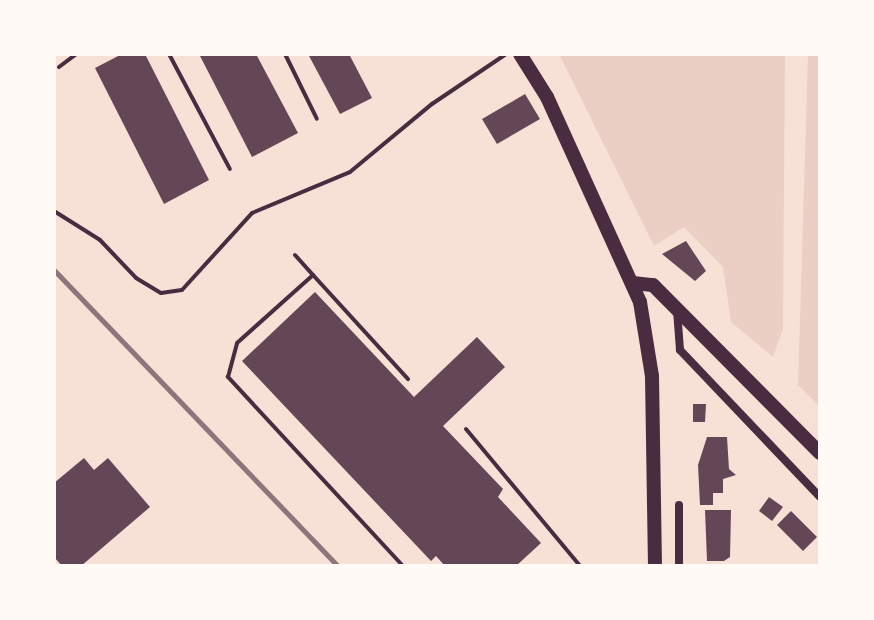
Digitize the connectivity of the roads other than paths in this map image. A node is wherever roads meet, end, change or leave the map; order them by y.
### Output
1 (76, 54) edge
2 (169, 54) edge
3 (285, 54) edge
4 (506, 54) edge
5 (520, 54) edge
6 (59, 67) dead end
7 (317, 119) dead end
8 (230, 169) dead end
9 (54, 211) edge
10 (295, 255) dead end
11 (313, 275) junction
12 (633, 283) junction
13 (677, 309) junction
14 (408, 379) dead end
15 (466, 429) dead end
16 (820, 453) edge
17 (820, 497) edge
18 (679, 505) dead end
19 (403, 566) edge
20 (580, 566) edge
21 (655, 566) edge
22 (679, 566) edge

1 - 6 lane
2 - 8 lane
3 - 7 lane
4 - 9 lane
5 - 12 main road
10 - 11 lane
11 - 14 lane
11 - 19 lane
12 - 13 main road
12 - 21 main road
13 - 16 main road
13 - 17 street
15 - 20 lane
18 - 22 street

